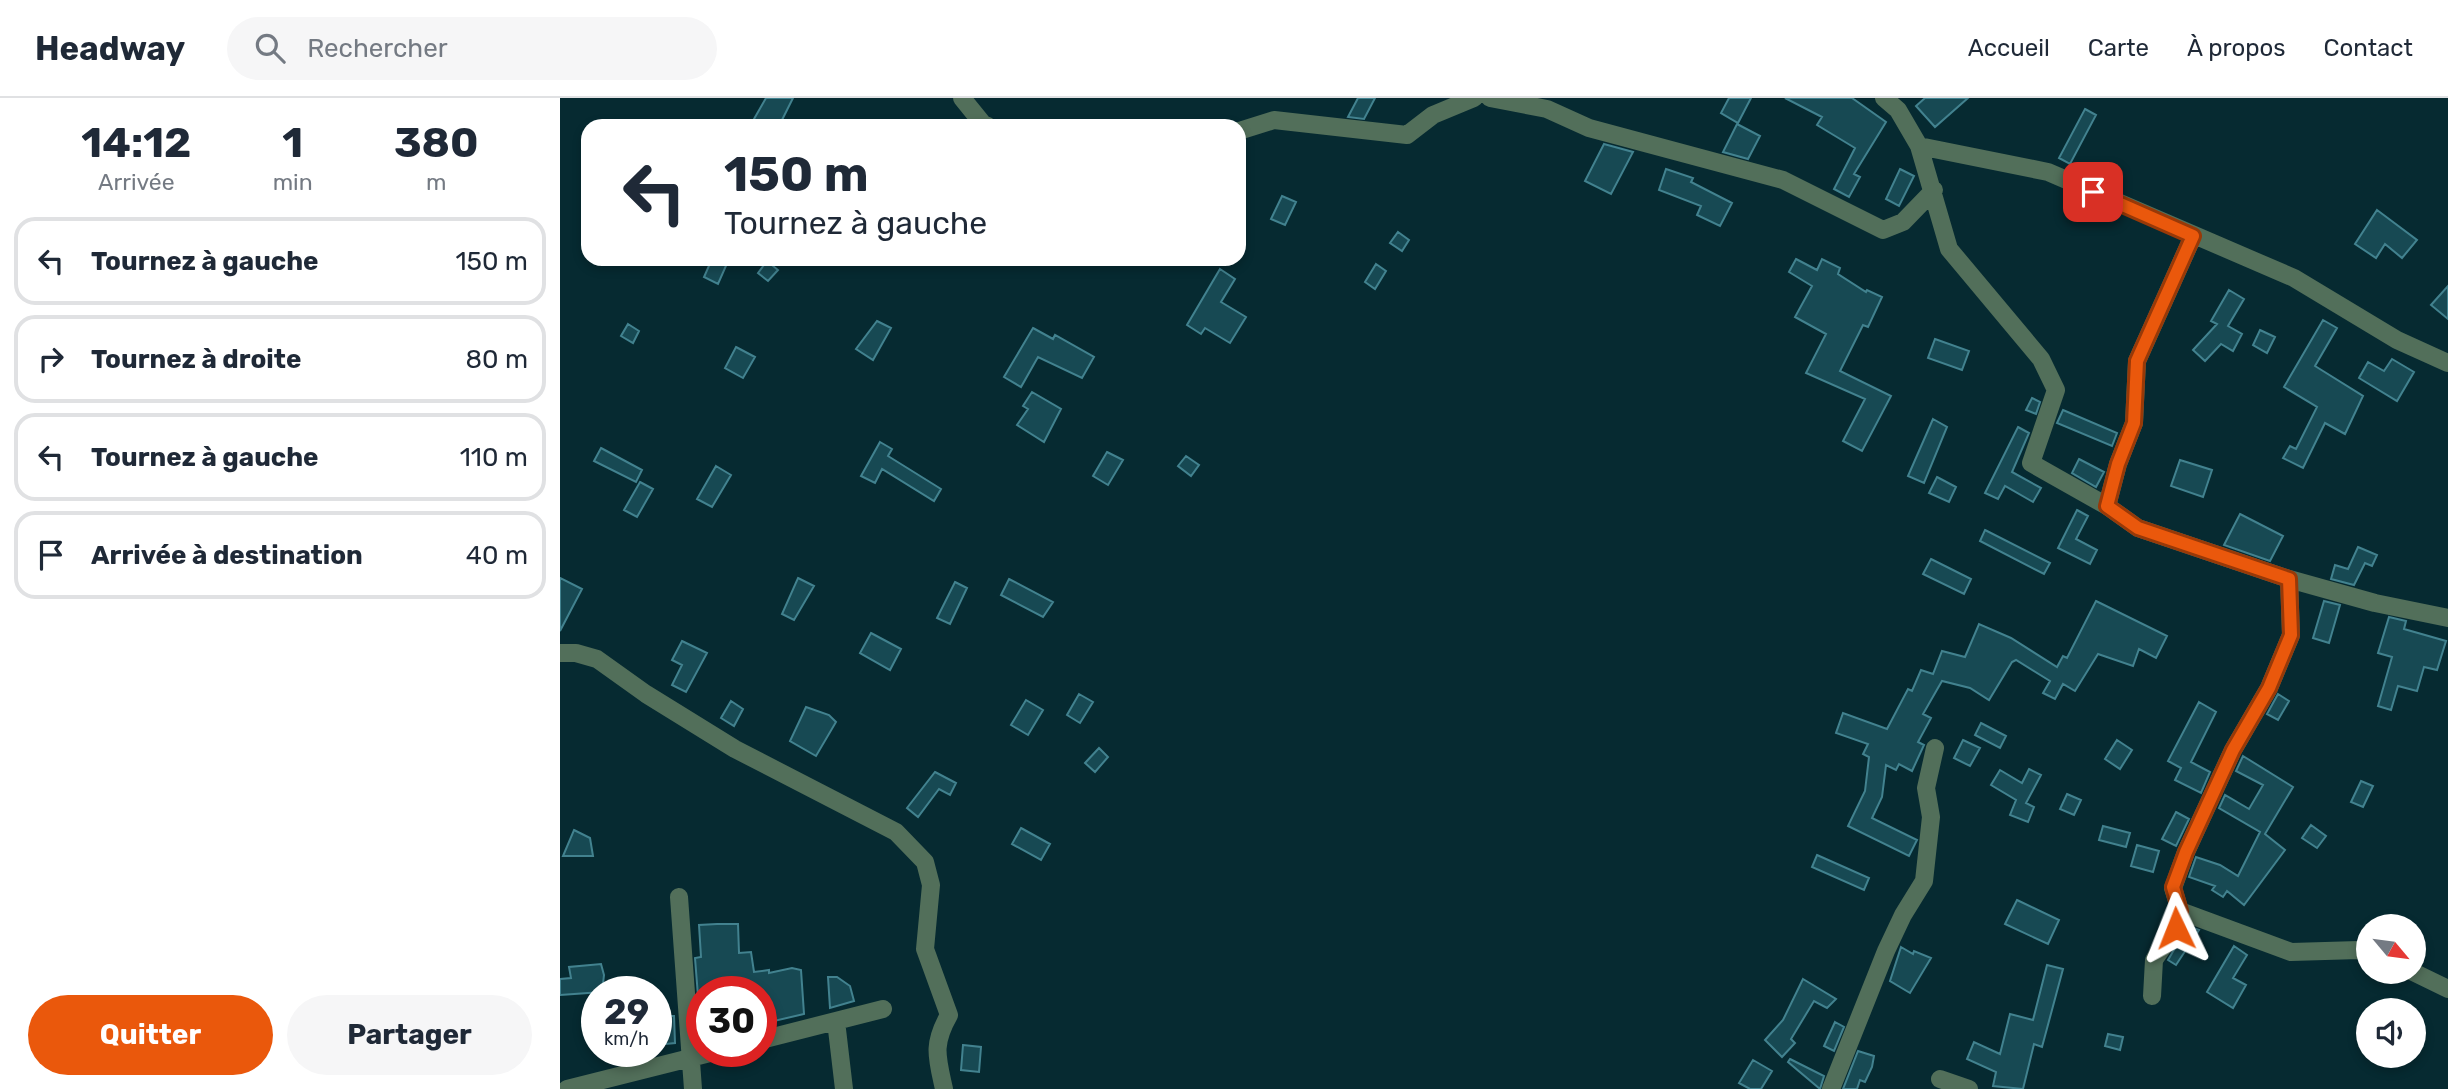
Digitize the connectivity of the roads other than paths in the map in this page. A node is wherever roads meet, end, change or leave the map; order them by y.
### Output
1 (962, 98) edge
2 (1474, 98) edge
3 (1490, 98) edge
4 (1884, 98) edge
5 (1905, 104) edge
6 (979, 119) edge
7 (1246, 129) edge
8 (1919, 146) junction
9 (1934, 190) junction
10 (2193, 236) junction
11 (2448, 363) edge
12 (2107, 506) junction
13 (2289, 579) junction
14 (2448, 618) edge
15 (560, 653) edge
16 (1935, 748) dead end
17 (679, 897) dead end
18 (2180, 911) junction
19 (2356, 950) edge
20 (2426, 978) edge
21 (2448, 989) edge
22 (686, 991) edge
23 (2152, 996) dead end
24 (883, 1009) dead end
25 (836, 1021) junction
26 (777, 1036) edge
27 (686, 1059) edge
28 (692, 1067) edge
29 (1940, 1079) dead end
30 (567, 1089) edge
31 (693, 1089) edge
32 (844, 1089) edge
33 (944, 1089) edge
34 (1831, 1089) edge
35 (1969, 1089) edge

1 - 6 street
2 - 7 street
3 - 9 street
4 - 5 street
5 - 8 street
8 - 9 street
8 - 10 street
9 - 12 street
10 - 11 street
10 - 12 street
12 - 13 street
13 - 14 street
13 - 18 street
15 - 33 street
16 - 34 street
17 - 22 street
18 - 19 street
18 - 23 street
20 - 21 street
24 - 25 street
25 - 26 street
25 - 32 street
27 - 30 street
28 - 31 street
29 - 35 street

